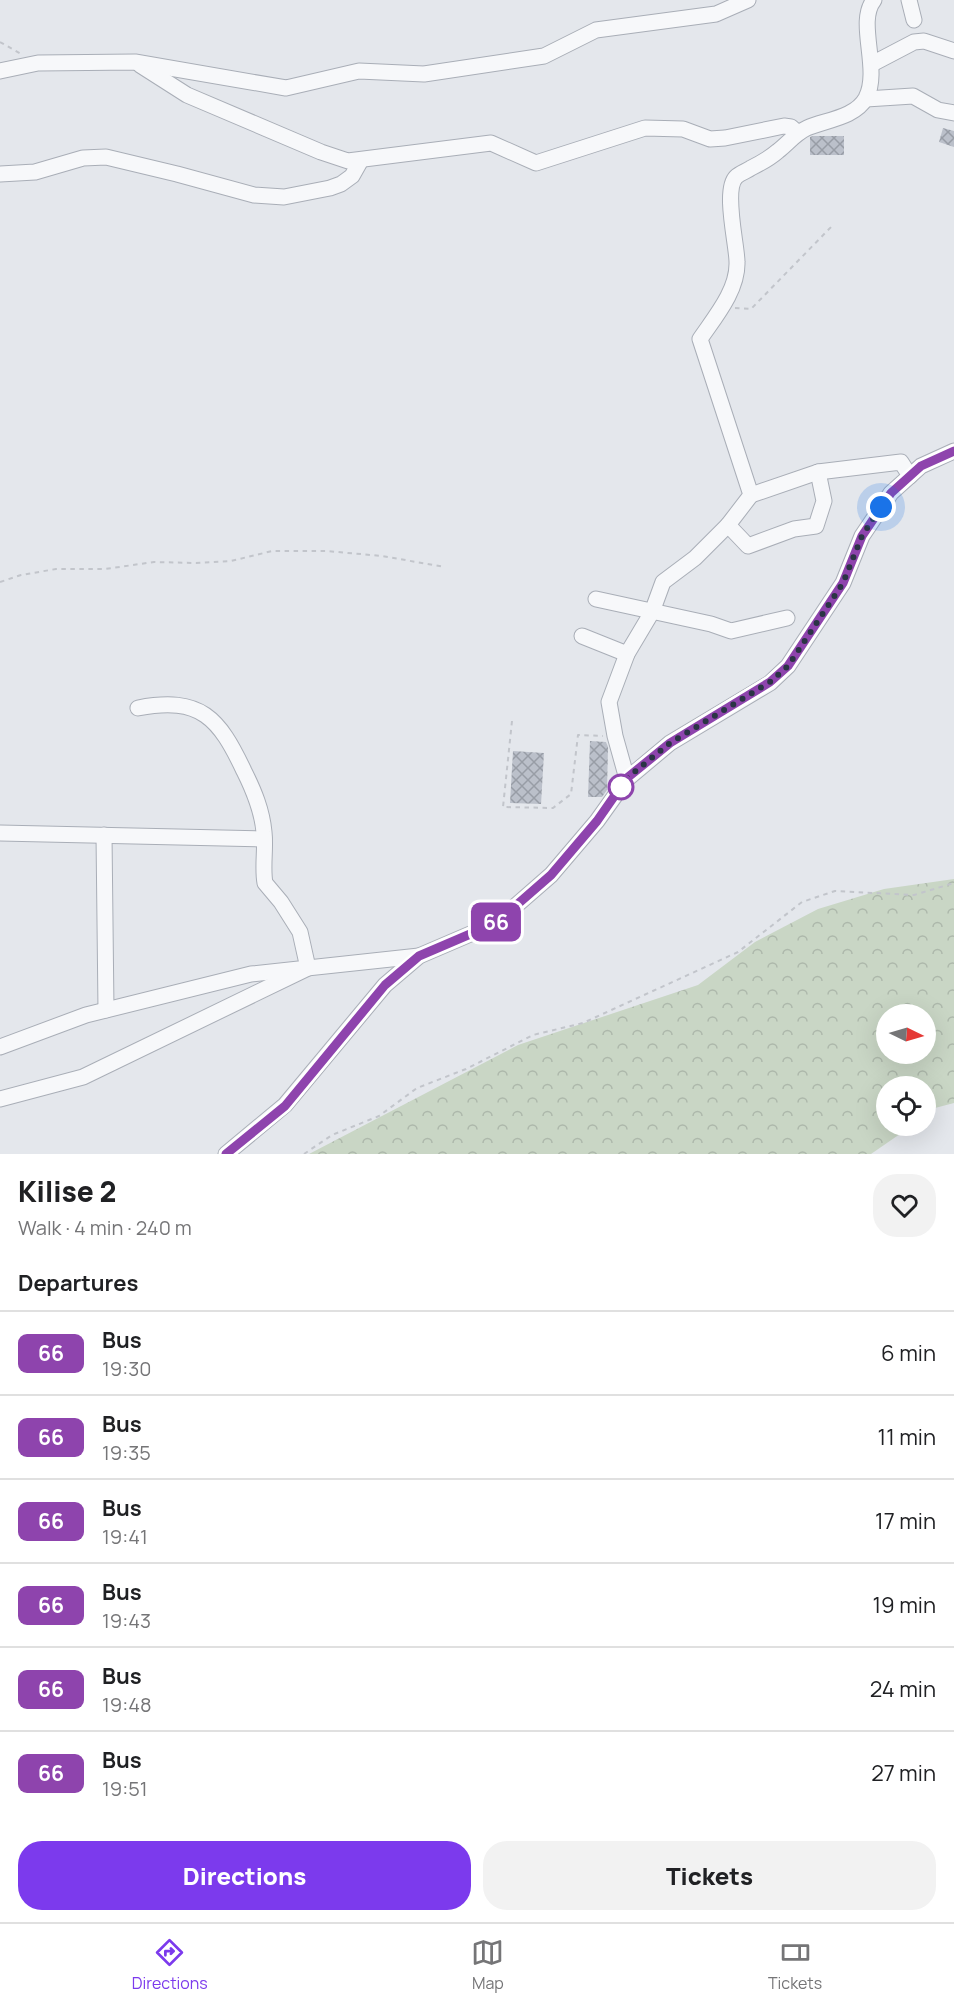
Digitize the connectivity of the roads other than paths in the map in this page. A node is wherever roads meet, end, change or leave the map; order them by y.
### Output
1 (748, 0) edge
2 (874, 0) edge
3 (909, 0) edge
4 (914, 20) dead end
5 (954, 51) edge
6 (135, 62) junction
7 (872, 64) junction
8 (0, 71) edge
9 (866, 99) junction
10 (954, 113) edge
11 (798, 133) junction
12 (361, 160) junction
13 (0, 174) edge
14 (954, 451) edge
15 (818, 472) junction
16 (910, 476) junction
17 (751, 495) junction
18 (728, 525) junction
19 (596, 599) dead end
20 (652, 612) junction
21 (787, 618) dead end
22 (582, 636) dead end
23 (627, 654) junction
24 (138, 708) dead end
25 (627, 778) junction
26 (0, 833) edge
27 (104, 835) junction
28 (264, 839) junction
29 (419, 956) junction
30 (308, 968) junction
31 (106, 1010) junction
32 (0, 1047) edge
33 (0, 1099) edge
34 (226, 1154) edge

1 - 6 street
2 - 7 street
3 - 4 street
5 - 7 street
6 - 8 street
6 - 12 street
7 - 9 street
9 - 10 street
9 - 11 street
11 - 12 street
11 - 17 street
12 - 13 street
14 - 16 street
15 - 16 street
15 - 17 street
15 - 18 street
16 - 25 street
17 - 18 street
18 - 20 street
19 - 20 street
20 - 21 street
20 - 23 street
22 - 23 street
23 - 25 street
24 - 28 street
25 - 29 street
26 - 27 street
27 - 28 street
27 - 31 street
28 - 30 street
29 - 30 street
29 - 34 street
30 - 31 street
30 - 33 street
31 - 32 street

